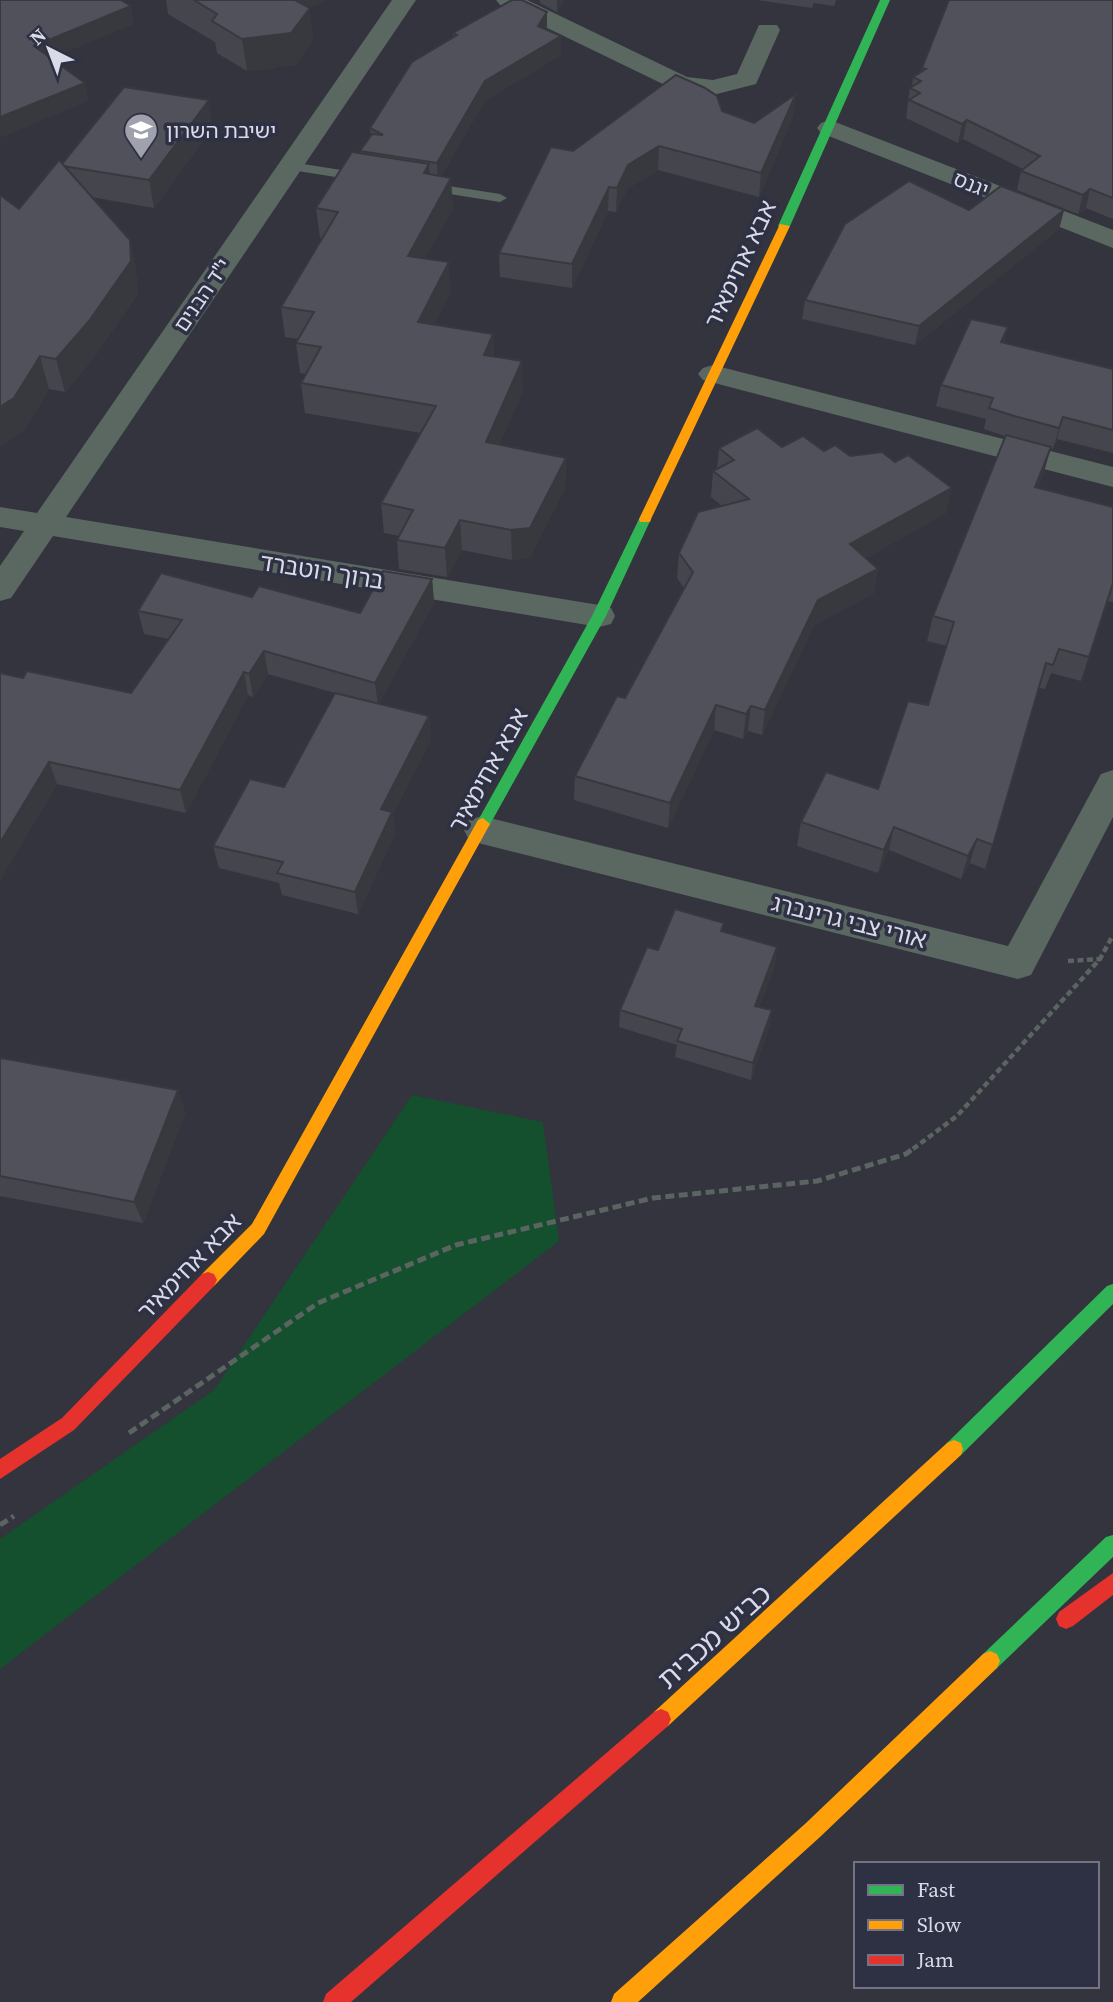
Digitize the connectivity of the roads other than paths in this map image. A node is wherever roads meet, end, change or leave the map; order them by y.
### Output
1 (404, 0) edge
2 (508, 0) edge
3 (885, 0) edge
4 (768, 30) dead end
5 (830, 128) junction
6 (290, 166) junction
7 (382, 180) edge
8 (408, 184) edge
9 (500, 198) dead end
10 (1113, 240) edge
11 (713, 374) junction
12 (1113, 477) edge
13 (0, 517) edge
14 (45, 526) junction
15 (0, 590) edge
16 (599, 616) junction
17 (1113, 783) edge
18 (482, 830) junction
19 (1109, 1285) edge
20 (0, 1470) edge
21 (1113, 1544) edge
22 (1113, 1583) edge
23 (1049, 1632) dead end
24 (1018, 1657) dead end
25 (890, 1756) junction
26 (334, 2002) edge
27 (622, 2002) edge

1 - 6 street, י"ד הבנים
2 - 4 street
3 - 5 main road, אבא אחימאיר
5 - 10 street, יגנס
5 - 11 main road, אבא אחימאיר
6 - 7 lane
6 - 14 street, י"ד הבנים
8 - 9 lane
11 - 12 street
11 - 16 main road, אבא אחימאיר
13 - 14 street, ברוך רוטברד
14 - 15 street, י"ד הבנים
14 - 16 street, ברוך רוטברד
16 - 18 main road, אבא אחימאיר
17 - 18 street, אורי צבי גרינברג
18 - 20 main road, אבא אחימאיר
19 - 26 main road, כביש מכבית
21 - 25 main road
22 - 23 main road
24 - 25 main road
25 - 27 main road

